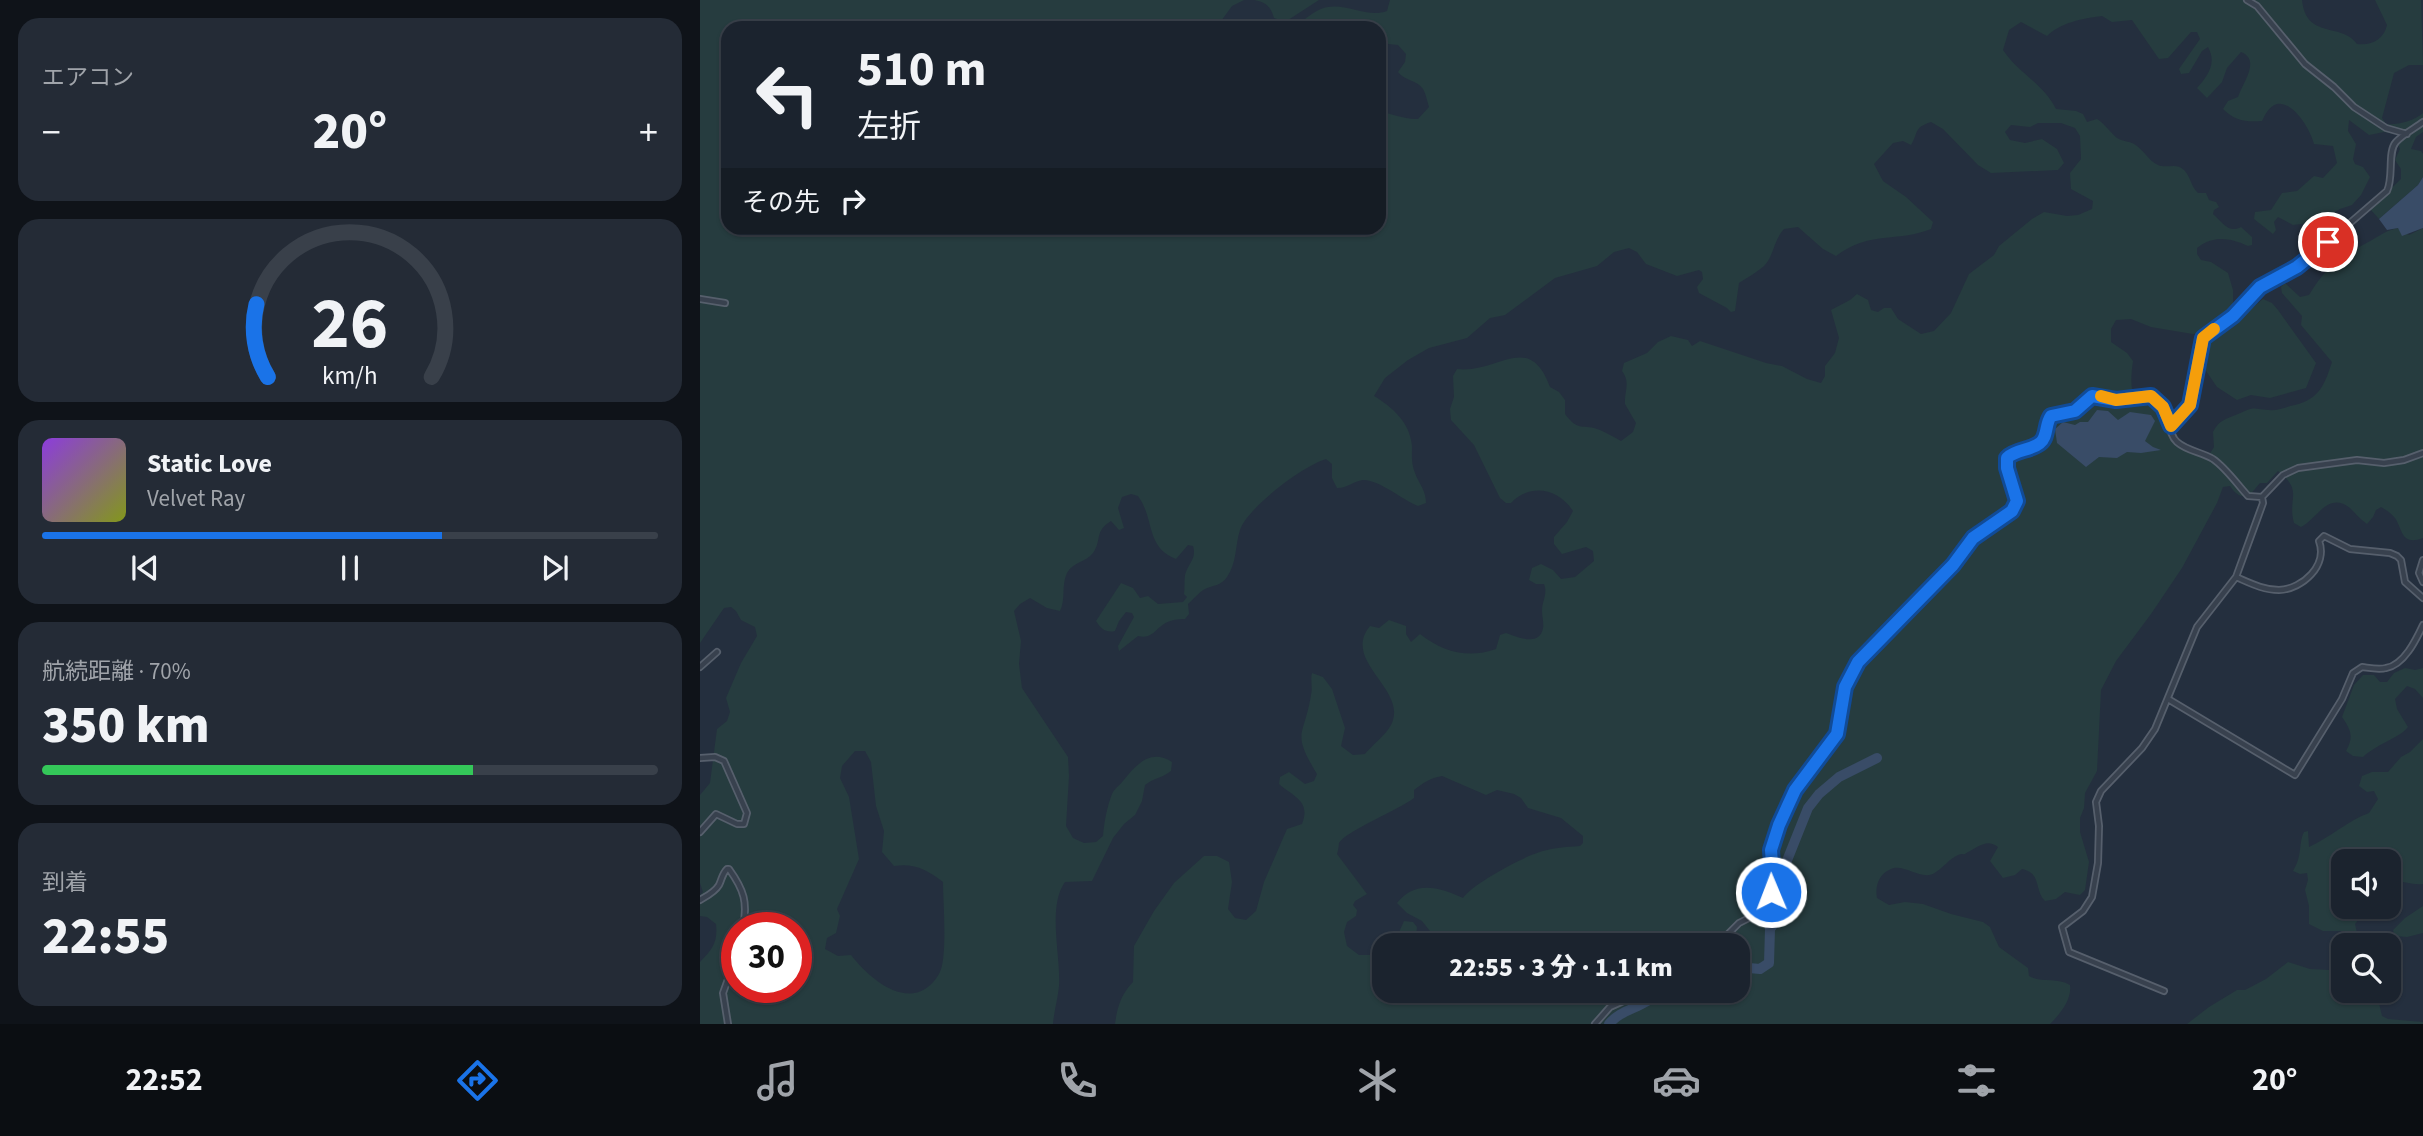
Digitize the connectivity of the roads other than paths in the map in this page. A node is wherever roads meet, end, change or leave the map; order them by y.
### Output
1 (2247, 0) edge
2 (2423, 122) edge
3 (2407, 134) junction
4 (700, 299) edge
5 (725, 303) dead end
6 (2171, 426) junction
7 (2423, 453) edge
8 (2262, 497) junction
9 (2423, 560) edge
10 (2236, 578) junction
11 (2423, 582) edge
12 (2423, 598) edge
13 (2423, 625) edge
14 (717, 652) dead end
15 (700, 667) edge
16 (2168, 699) junction
17 (700, 758) edge
18 (700, 832) edge
19 (700, 900) edge
20 (746, 912) edge
21 (1729, 933) edge
22 (2164, 990) dead end
23 (725, 1003) edge
24 (1618, 1003) edge
25 (728, 1024) edge
26 (1595, 1024) edge

1 - 3 street
2 - 3 street
3 - 6 street
4 - 5 street
6 - 8 street
6 - 21 street
7 - 8 street
8 - 10 street
9 - 11 street
10 - 12 street
10 - 16 street
13 - 16 street
14 - 15 street
16 - 22 street
17 - 18 street
19 - 20 street
23 - 25 street
24 - 26 street

